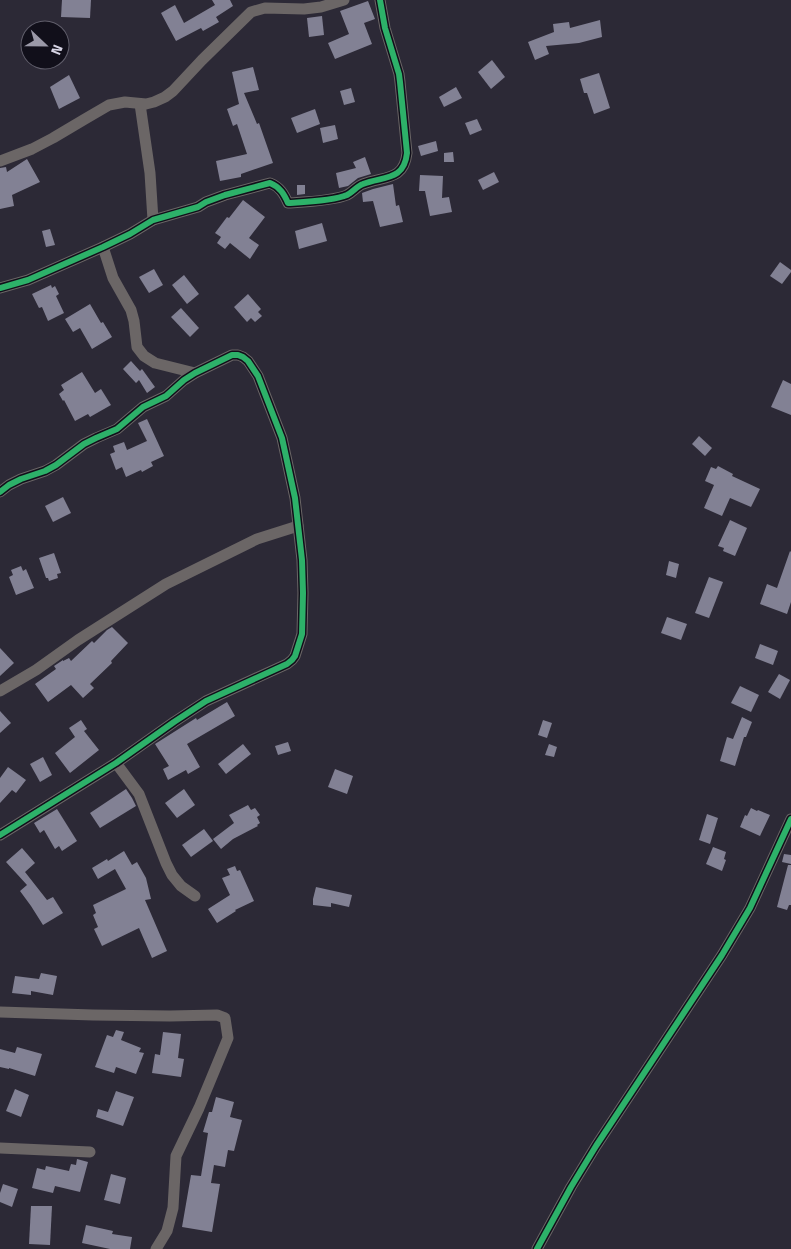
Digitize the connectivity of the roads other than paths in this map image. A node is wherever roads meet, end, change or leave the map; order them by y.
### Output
1 (344, 0) edge
2 (380, 0) edge
3 (140, 104) junction
4 (0, 161) edge
5 (153, 220) junction
6 (103, 247) junction
7 (0, 288) edge
8 (195, 373) junction
9 (0, 492) edge
10 (298, 526) junction
11 (0, 691) edge
12 (116, 763) junction
13 (791, 819) edge
14 (0, 835) edge
15 (195, 896) dead end
16 (0, 1012) edge
17 (0, 1148) edge
18 (90, 1152) dead end
19 (156, 1249) edge
20 (537, 1249) edge

1 - 3 street
2 - 5 street
3 - 4 street
3 - 5 street
5 - 6 street
6 - 7 street
6 - 8 street
8 - 9 street
8 - 10 street
10 - 11 street
10 - 12 street
12 - 14 street
12 - 15 street
13 - 20 street
16 - 19 street
17 - 18 street

